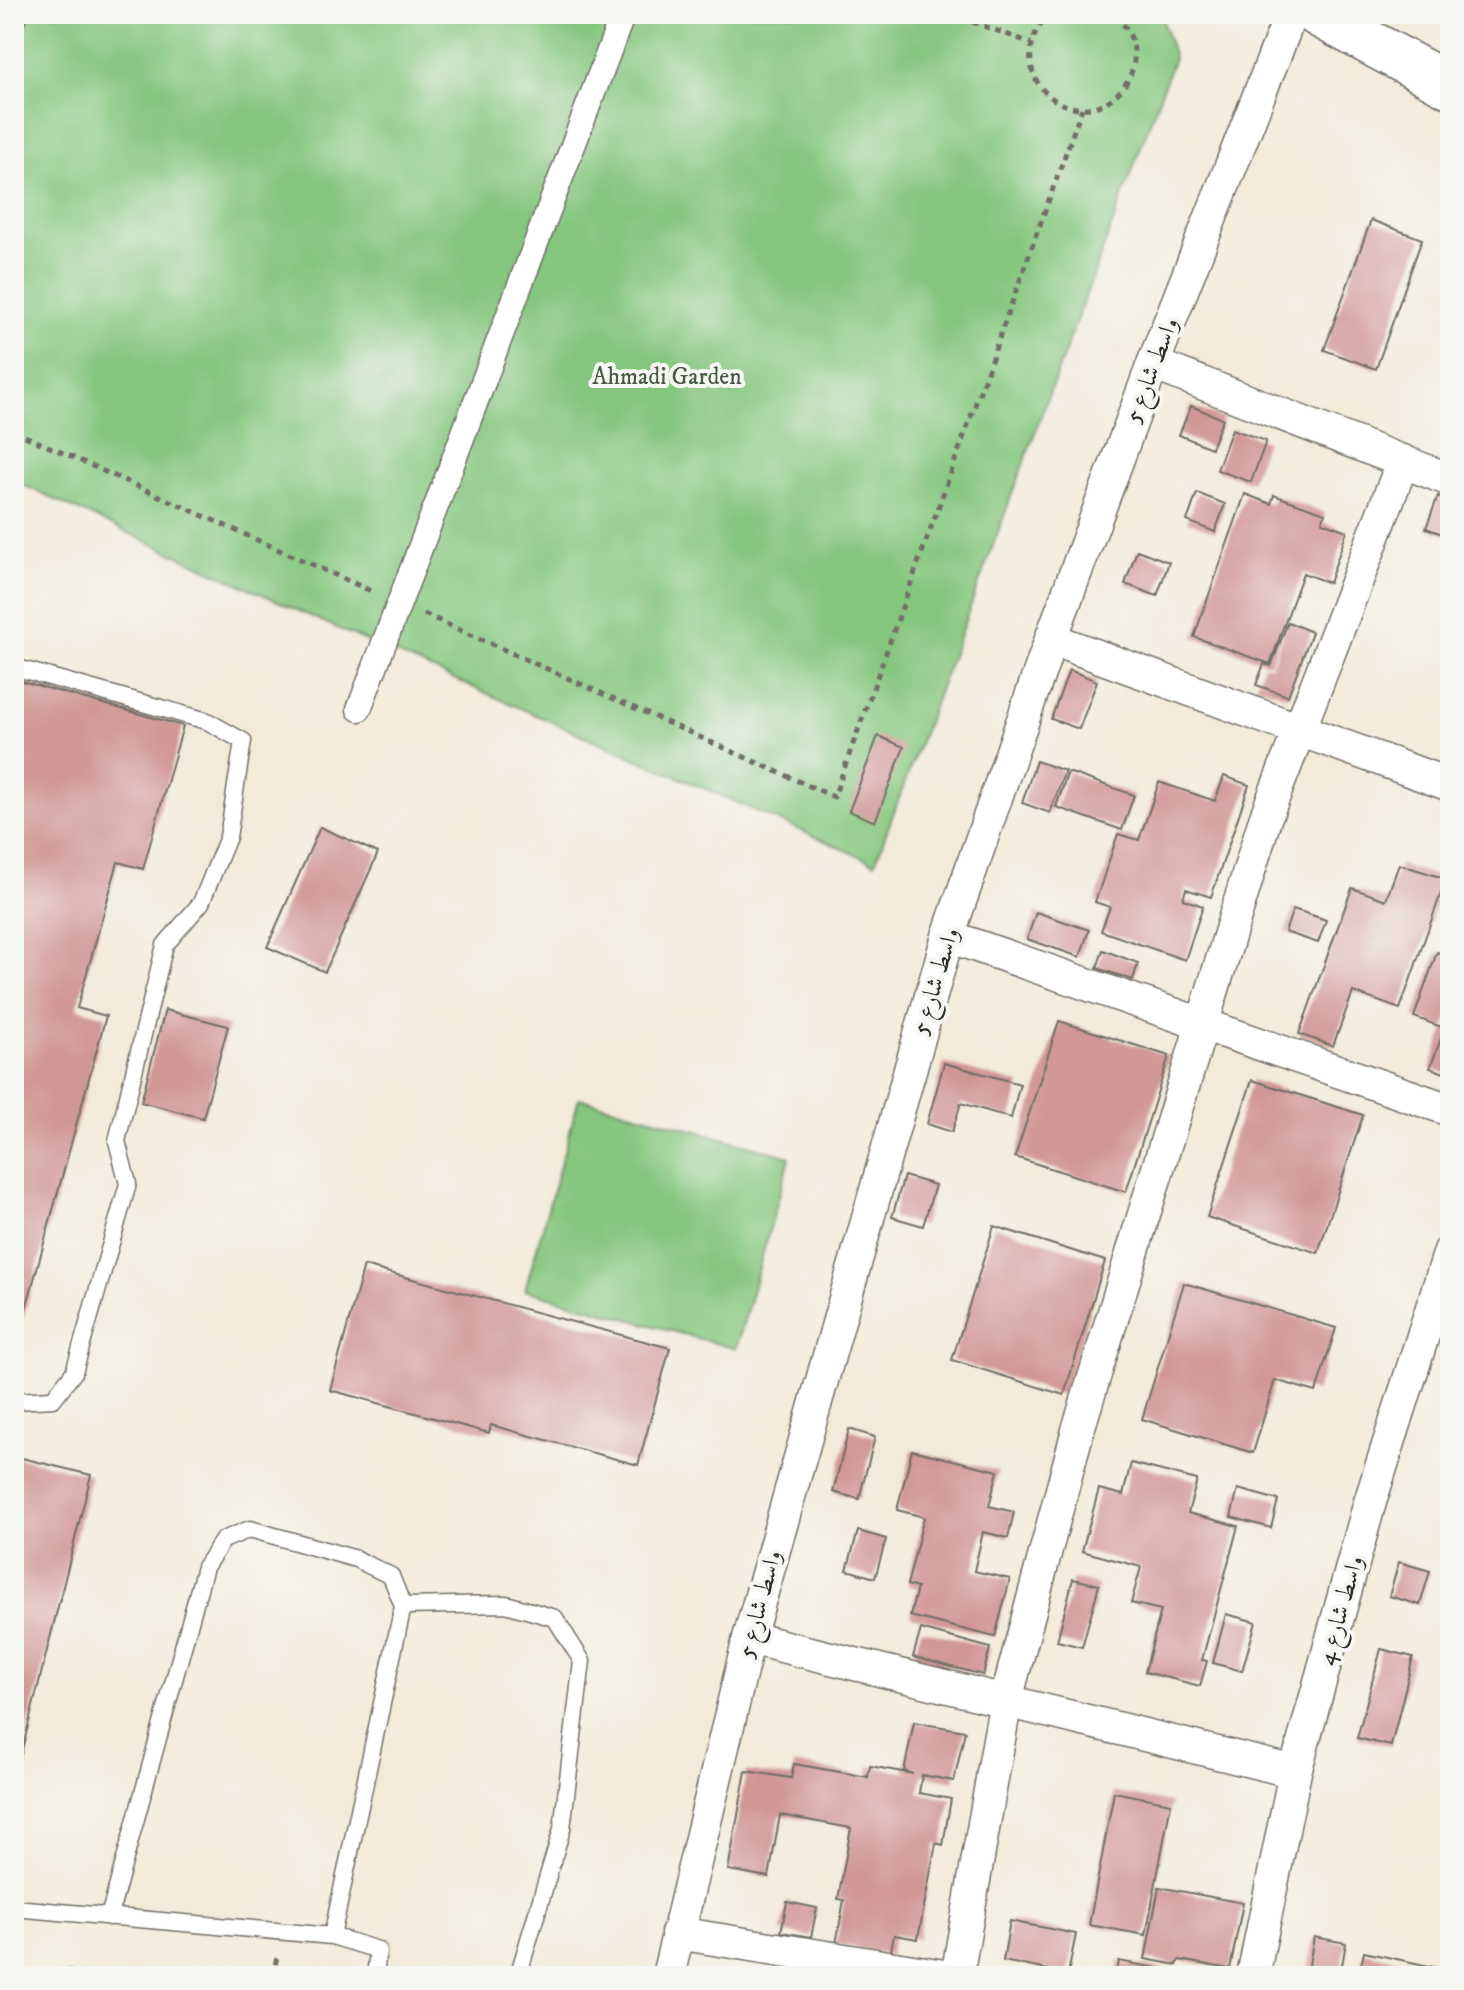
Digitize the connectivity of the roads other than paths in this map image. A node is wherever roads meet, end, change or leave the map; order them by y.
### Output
1 (623, 14) edge
2 (1291, 14) edge
3 (1317, 14) edge
4 (1450, 86) edge
5 (1153, 364) junction
6 (1403, 461) junction
7 (1450, 480) edge
8 (1051, 639) junction
9 (14, 667) edge
10 (359, 709) dead end
11 (1298, 728) junction
12 (1450, 785) edge
13 (948, 936) junction
14 (1199, 1025) junction
15 (1450, 1110) edge
16 (1450, 1251) edge
17 (14, 1401) edge
18 (403, 1606) junction
19 (749, 1638) junction
20 (1006, 1700) junction
21 (1295, 1772) junction
22 (14, 1908) edge
23 (109, 1917) junction
24 (677, 1933) junction
25 (332, 1936) junction
26 (375, 1976) edge
27 (518, 1976) edge
28 (668, 1976) edge
29 (944, 1976) edge
30 (957, 1976) edge
31 (1253, 1976) edge

1 - 10 street
2 - 5 street, واسط شارع 5
3 - 4 main road
5 - 6 street
5 - 8 street, واسط شارع 5
6 - 7 street
6 - 11 street
8 - 11 street
8 - 13 street, واسط شارع 5
9 - 17 lane
11 - 12 street
11 - 14 street
13 - 14 street
13 - 19 street, واسط شارع 5
14 - 15 street
14 - 20 street
16 - 21 street, واسط شارع 4
18 - 23 lane
18 - 25 lane
18 - 27 lane
19 - 20 street
19 - 24 street, واسط شارع 5
20 - 21 street
20 - 30 street
21 - 31 street, واسط شارع 4
22 - 23 lane
23 - 25 lane
24 - 28 street, واسط شارع 5
24 - 29 street
25 - 26 lane

